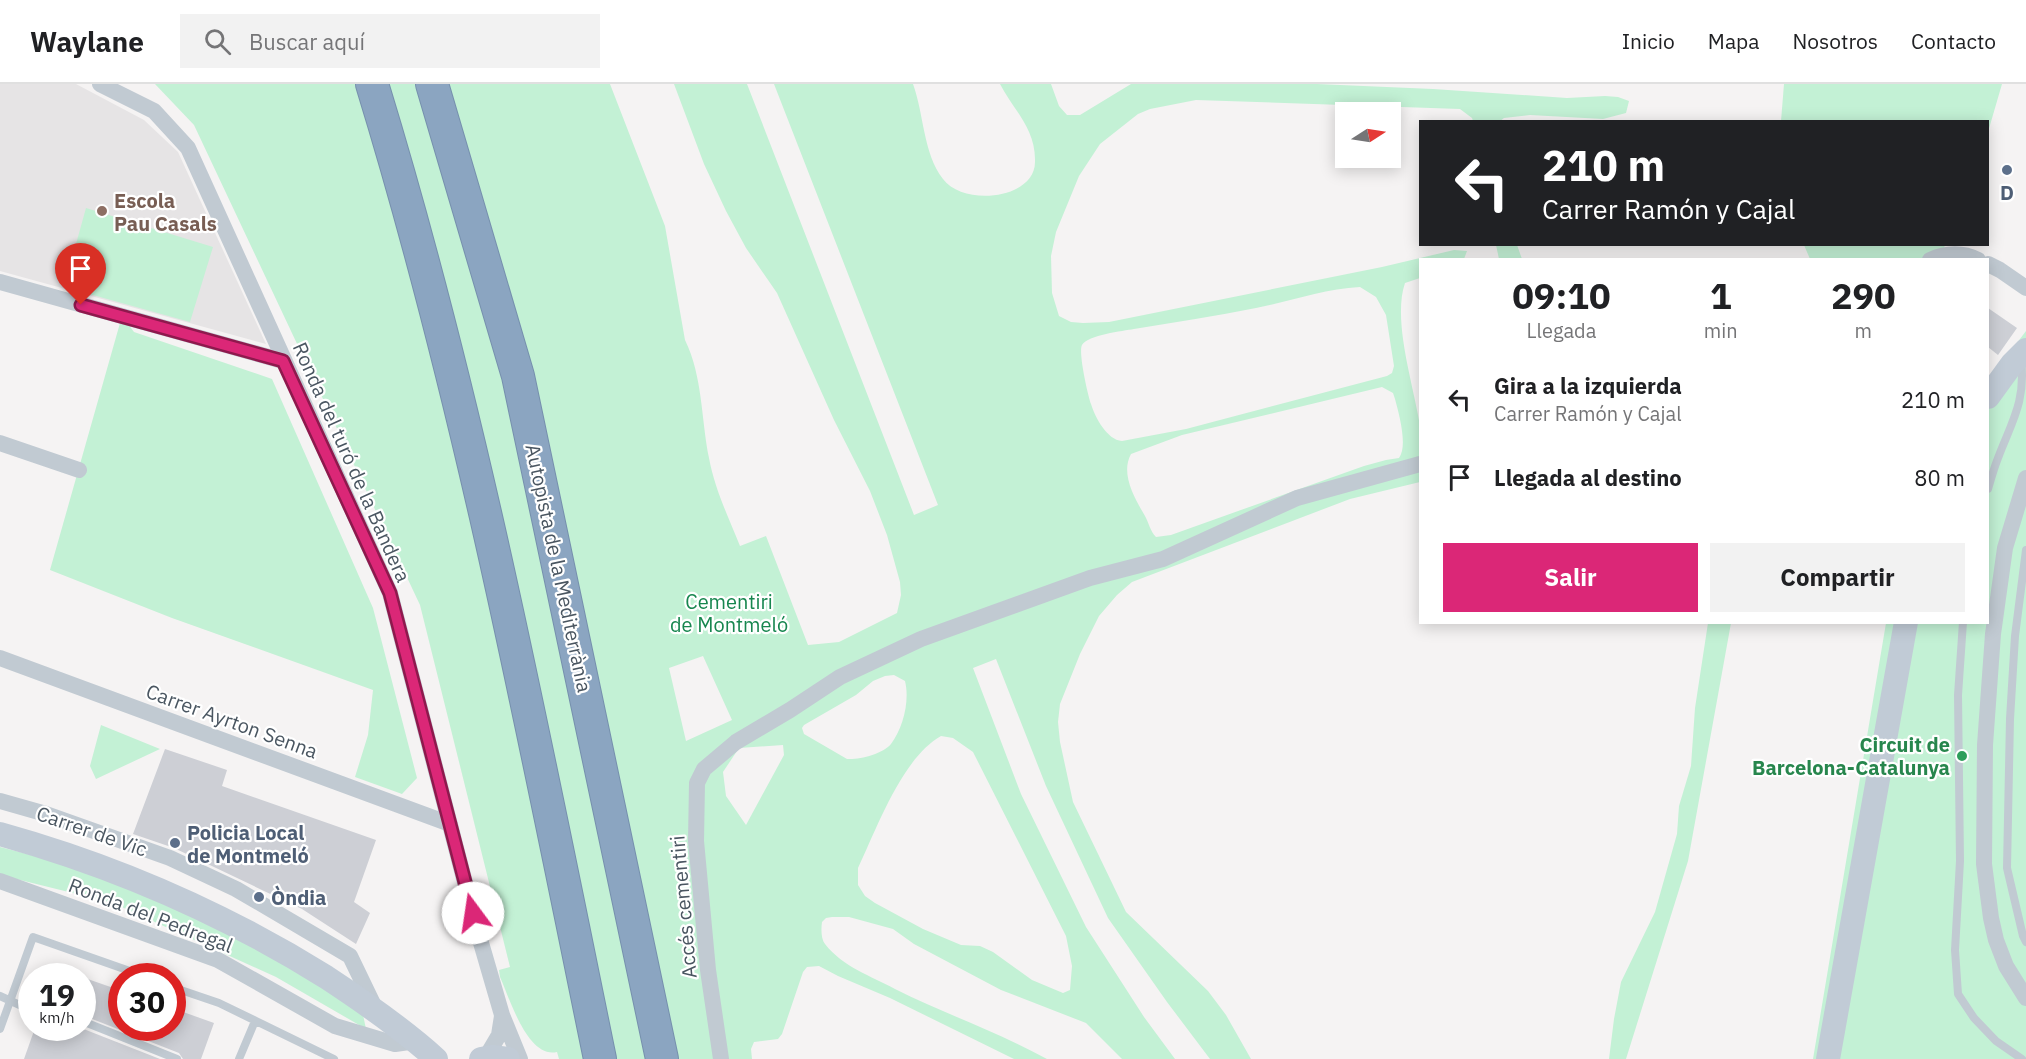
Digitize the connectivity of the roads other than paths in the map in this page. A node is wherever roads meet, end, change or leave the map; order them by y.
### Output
1 (100, 84) edge
2 (372, 84) edge
3 (432, 84) edge
4 (1935, 258) edge
5 (1974, 258) edge
6 (1989, 264) edge
7 (0, 282) edge
8 (2026, 288) edge
9 (2023, 353) edge
10 (283, 361) junction
11 (1989, 396) edge
12 (0, 443) edge
13 (1419, 464) edge
14 (79, 470) dead end
15 (2026, 478) edge
16 (1989, 486) edge
17 (2026, 550) edge
18 (1905, 624) edge
19 (1963, 624) edge
20 (0, 658) edge
21 (0, 801) edge
22 (450, 824) junction
23 (0, 834) edge
24 (0, 881) edge
25 (2026, 942) edge
26 (108, 963) edge
27 (186, 992) edge
28 (0, 996) edge
29 (2026, 998) edge
30 (10, 1000) junction
31 (18, 1004) edge
32 (376, 1010) junction
33 (502, 1015) junction
34 (255, 1020) junction
35 (96, 1027) edge
36 (0, 1029) edge
37 (416, 1041) junction
38 (492, 1058) edge
39 (177, 1059) edge
40 (239, 1059) edge
41 (334, 1059) edge
42 (436, 1059) edge
43 (520, 1059) edge
44 (600, 1059) edge
45 (662, 1059) edge
46 (721, 1059) edge
47 (1828, 1059) edge
48 (2022, 1059) edge

1 - 10 street, Ronda del turó de la Bandera
2 - 44 highway
3 - 45 highway, Autopista de la Mediterrània
4 - 5 street
6 - 8 street
7 - 10 street
9 - 11 street
9 - 16 lane
10 - 22 street, Ronda del turó de la Bandera
12 - 14 street
13 - 46 street, Accés cementiri
15 - 29 street
17 - 25 lane
18 - 47 street
19 - 48 lane
20 - 22 street, Carrer Ayrton Senna
21 - 32 street, Carrer de Vic
22 - 33 street, Ronda del turó de la Bandera
23 - 32 street, Carrer de Vic
24 - 37 street, Ronda del Pedregal
26 - 30 lane
27 - 34 lane
28 - 30 lane
30 - 31 lane
30 - 36 lane
32 - 37 street, Carrer de Vic
33 - 38 street
33 - 43 street, Ronda del turó de la Bandera
34 - 40 lane
34 - 41 lane
35 - 39 lane
37 - 42 street, Carrer de Vic

